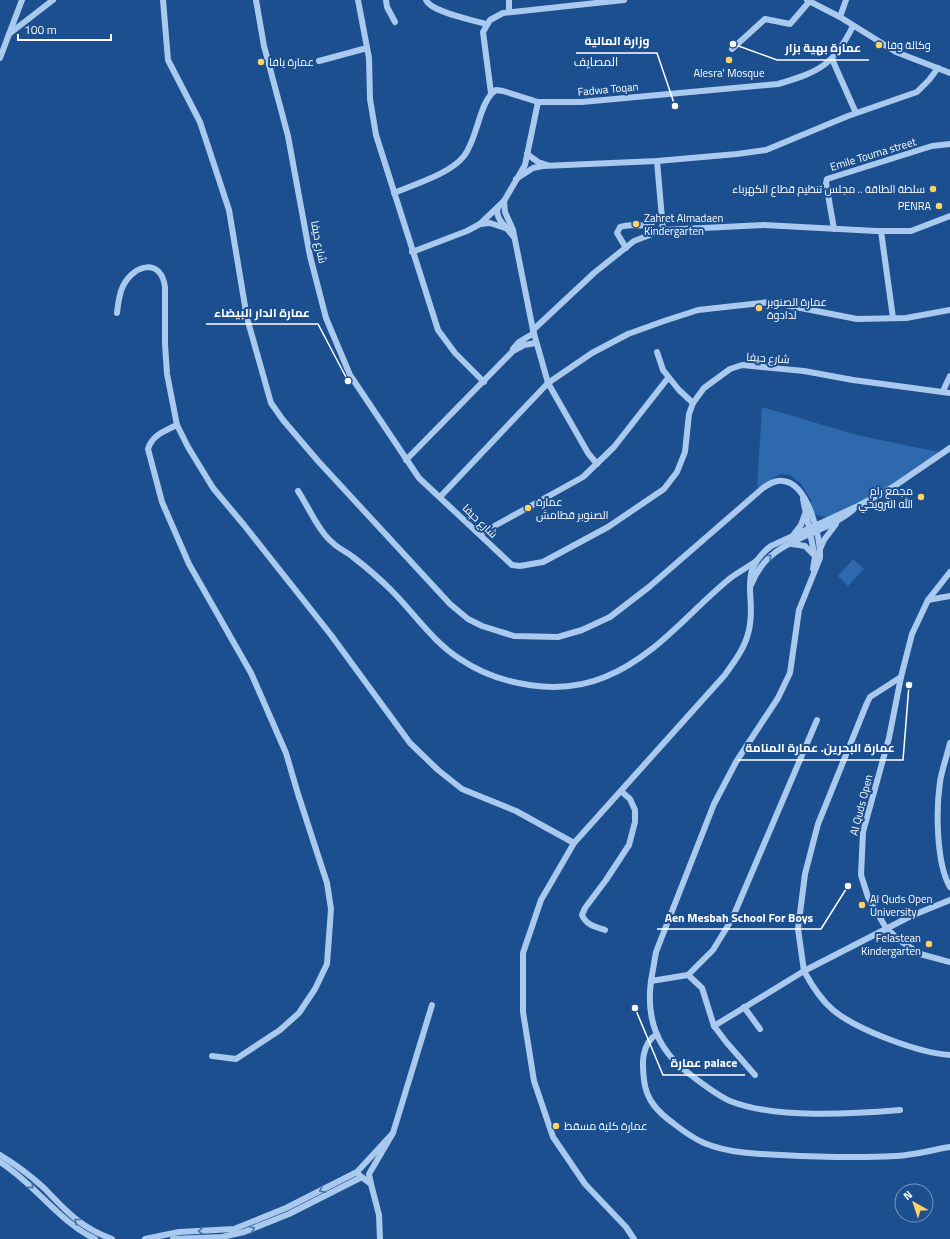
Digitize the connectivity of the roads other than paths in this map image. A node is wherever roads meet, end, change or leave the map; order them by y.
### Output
1 (22, 0) edge
2 (53, 0) edge
3 (163, 0) edge
4 (256, 0) edge
5 (358, 0) edge
6 (386, 0) edge
7 (426, 0) edge
8 (509, 0) edge
9 (624, 0) edge
10 (846, 0) edge
11 (808, 1) edge
12 (510, 11) junction
13 (840, 17) junction
14 (395, 22) dead end
15 (486, 24) junction
16 (853, 26) junction
17 (9, 34) junction
18 (368, 48) junction
19 (732, 49) dead end
20 (0, 58) edge
21 (832, 59) junction
22 (319, 61) dead end
23 (938, 68) junction
24 (950, 73) edge
25 (491, 93) junction
26 (538, 102) junction
27 (856, 113) junction
28 (950, 144) edge
29 (527, 154) junction
30 (657, 161) junction
31 (551, 166) junction
32 (516, 179) junction
33 (394, 193) junction
34 (504, 201) junction
35 (498, 206) junction
36 (662, 215) junction
37 (950, 216) edge
38 (480, 224) junction
39 (506, 228) junction
40 (834, 229) junction
41 (663, 230) junction
42 (881, 231) junction
43 (514, 237) junction
44 (626, 248) junction
45 (412, 252) junction
46 (950, 310) edge
47 (117, 313) dead end
48 (893, 318) junction
49 (533, 331) junction
50 (536, 343) junction
51 (513, 351) junction
52 (657, 352) dead end
53 (950, 376) edge
54 (668, 378) junction
55 (484, 382) junction
56 (548, 383) junction
57 (943, 391) junction
58 (950, 393) edge
59 (950, 396) edge
60 (693, 403) junction
61 (177, 425) junction
62 (950, 448) edge
63 (406, 460) junction
64 (597, 464) junction
65 (298, 491) dead end
66 (440, 497) junction
67 (858, 506) junction
68 (808, 512) junction
69 (830, 518) junction
70 (839, 520) junction
71 (813, 530) junction
72 (480, 534) junction
73 (793, 536) junction
74 (790, 544) junction
75 (820, 549) junction
76 (815, 557) junction
77 (756, 562) junction
78 (950, 572) edge
79 (811, 580) junction
80 (749, 590) junction
81 (950, 596) edge
82 (928, 600) junction
83 (901, 677) junction
84 (817, 720) dead end
85 (950, 743) edge
86 (621, 791) junction
87 (574, 844) junction
88 (950, 887) edge
89 (950, 900) edge
90 (886, 928) junction
91 (605, 930) dead end
92 (950, 962) edge
93 (804, 971) junction
94 (688, 975) junction
95 (651, 981) junction
96 (432, 1006) dead end
97 (744, 1007) junction
98 (714, 1026) junction
99 (760, 1029) dead end
100 (657, 1034) junction
101 (950, 1055) edge
102 (212, 1056) dead end
103 (755, 1075) dead end
104 (900, 1110) dead end
105 (393, 1133) junction
106 (950, 1147) edge
107 (0, 1154) edge
108 (0, 1162) edge
109 (358, 1175) junction
110 (371, 1184) junction
111 (95, 1239) edge
112 (112, 1239) edge
113 (145, 1239) edge
114 (173, 1239) edge
115 (380, 1239) edge
116 (634, 1239) edge

1 - 17 street
2 - 17 street
3 - 68 street
4 - 63 street, شارع حيفا
5 - 18 street
6 - 14 street
7 - 15 street
8 - 12 street
9 - 12 street
10 - 13 street
11 - 13 street
11 - 19 street
12 - 15 street
13 - 16 street
15 - 25 street
16 - 21 street, Fadwa Toqan
16 - 23 street
17 - 20 street
18 - 22 street
18 - 33 street
21 - 26 street, Fadwa Toqan
21 - 27 street
23 - 24 street
23 - 27 street
25 - 26 street, Fadwa Toqan
25 - 33 street
26 - 29 street
27 - 30 street
28 - 40 street, Emile Touma street
29 - 31 street
29 - 32 street
30 - 31 street
30 - 36 street
31 - 32 street
32 - 34 street
33 - 45 street
34 - 35 street
34 - 43 street
35 - 38 street
35 - 39 street
36 - 41 street
36 - 44 street
37 - 42 street
38 - 39 street
38 - 45 street
39 - 43 street
40 - 41 street
40 - 42 street
41 - 44 street
42 - 48 street
43 - 49 street
44 - 49 street
45 - 55 street
46 - 48 street
47 - 61 street
48 - 56 street
49 - 50 street
49 - 51 street
50 - 51 street
50 - 56 street
51 - 55 street
52 - 54 street
53 - 57 street
54 - 60 street
54 - 64 street
55 - 63 street
56 - 64 street
56 - 66 street
57 - 58 street, شارع حيفا
57 - 59 street, شارع حيفا
57 - 60 street, شارع حيفا
60 - 72 street, شارع حيفا
61 - 87 street
61 - 102 street
62 - 67 street
63 - 66 street, شارع حيفا
64 - 72 street
65 - 77 street
66 - 72 street, شارع حيفا
67 - 69 street
67 - 70 street
68 - 69 street
68 - 71 street
68 - 73 street
69 - 71 street
70 - 71 street
70 - 75 street
71 - 73 street
71 - 74 street
71 - 75 street
71 - 76 street
73 - 77 street
74 - 76 street
80 -> 74 street
75 - 79 street
76 - 79 street
77 - 80 street
78 - 82 street
79 - 95 street
80 - 86 street
81 - 82 street
82 - 83 street, Al Quds Open
83 - 90 street, Al Quds Open
83 - 93 street
84 - 94 street
85 - 88 street
86 - 87 street
86 - 91 street
87 - 116 street
89 - 90 street
90 - 92 street, Al Quds Open
90 - 93 street
93 - 97 street
93 - 101 street
94 - 95 street
94 - 98 street
95 - 100 street
96 - 105 street
97 - 98 street
97 - 99 street
98 - 103 street
100 - 104 street
100 - 106 street
105 - 109 street
105 - 110 street
112 -> 107 street
108 -> 111 street
109 - 110 street
109 -> 113 street
114 -> 109 street
110 - 115 street

